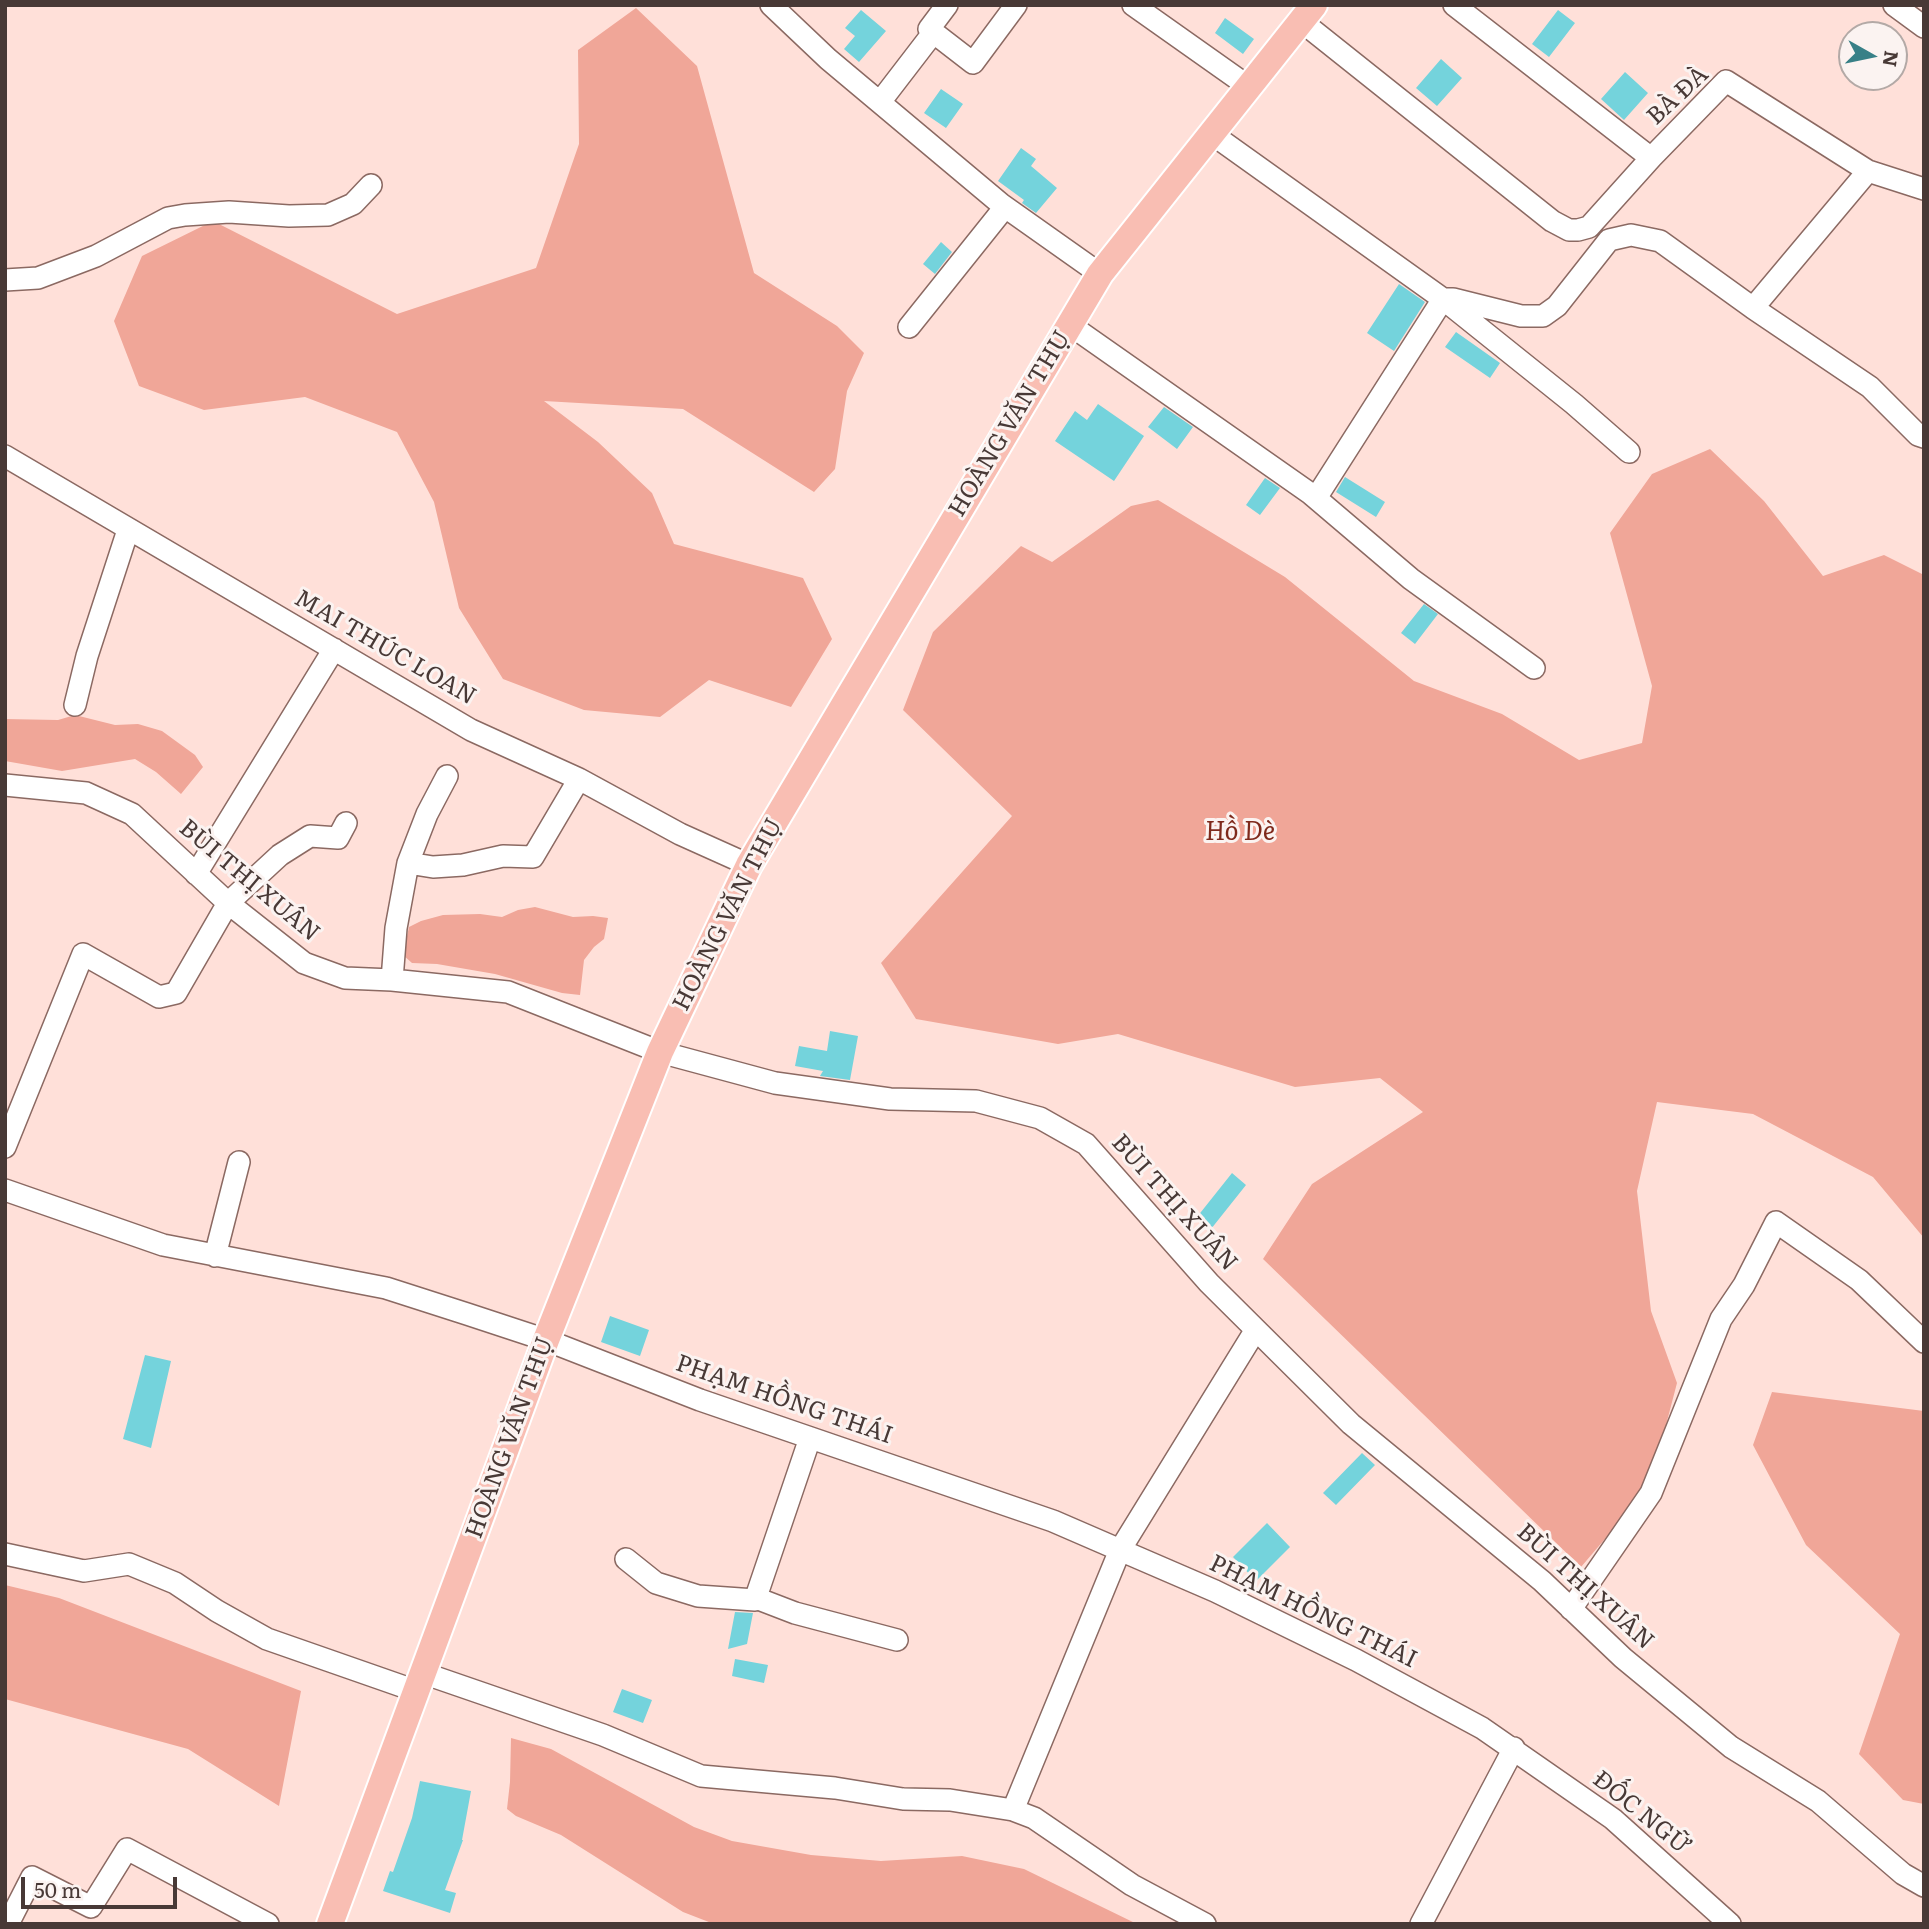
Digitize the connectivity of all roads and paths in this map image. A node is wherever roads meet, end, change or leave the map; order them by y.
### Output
1 (947, 5) edge
2 (1016, 5) edge
3 (1133, 5) edge
4 (1454, 5) edge
5 (778, 7) edge
6 (1899, 7) edge
7 (1307, 13) edge
8 (1924, 27) edge
9 (931, 31) junction
10 (1249, 87) junction
11 (880, 102) junction
12 (1212, 134) junction
13 (1651, 158) junction
14 (1868, 171) junction
15 (371, 185) dead end
16 (1924, 189) edge
17 (1006, 206) junction
18 (1596, 220) junction
19 (1608, 240) junction
20 (1100, 274) junction
21 (5, 280) edge
22 (1443, 299) junction
23 (1753, 308) junction
24 (1070, 325) junction
25 (909, 327) dead end
26 (1924, 437) edge
27 (1629, 452) dead end
28 (5, 456) edge
29 (1315, 498) junction
30 (128, 530) junction
31 (334, 649) junction
32 (1535, 668) dead end
33 (75, 705) dead end
34 (447, 776) dead end
35 (579, 779) junction
36 (5, 785) edge
37 (346, 823) dead end
38 (408, 863) junction
39 (749, 864) junction
40 (196, 874) junction
41 (228, 903) junction
42 (392, 980) junction
43 (660, 1052) junction
44 (5, 1147) edge
45 (239, 1163) dead end
46 (5, 1190) edge
47 (215, 1256) junction
48 (1255, 1331) junction
49 (546, 1340) junction
50 (1924, 1342) edge
51 (810, 1438) junction
52 (1119, 1550) junction
53 (5, 1554) edge
54 (626, 1559) dead end
55 (756, 1598) junction
56 (1572, 1609) junction
57 (897, 1640) dead end
58 (419, 1682) junction
59 (1514, 1748) junction
60 (1013, 1810) junction
61 (1924, 1886) edge
62 (8, 1924) edge
63 (268, 1924) edge
64 (330, 1924) edge
65 (1205, 1924) edge
66 (1420, 1924) edge
67 (1730, 1924) edge

1 - 9 street
2 - 9 street
3 - 10 street
4 - 13 street, BÀ ĐÀ
5 - 11 street
6 - 8 street
7 - 10 main road, HOÀNG VĂN THỤ
7 - 18 street
9 - 11 street
10 - 12 main road, HOÀNG VĂN THỤ
11 - 17 street
12 - 20 main road, HOÀNG VĂN THỤ
12 - 22 street
13 - 14 street, BÀ ĐÀ
13 - 18 street
14 - 16 street, BÀ ĐÀ
14 - 23 street
15 - 21 street
17 - 20 street
17 - 25 street
18 - 19 street
19 - 22 street
19 - 23 street
20 - 24 main road, HOÀNG VĂN THỤ
22 - 27 street
22 - 29 street
23 - 26 street
24 - 29 street
24 - 39 main road, HOÀNG VĂN THỤ
28 - 30 street, MAI THÚC LOAN
29 - 32 street
30 - 31 street, MAI THÚC LOAN
30 - 33 street
31 - 35 street, MAI THÚC LOAN
31 - 40 street
34 - 38 street
35 - 38 street
35 - 39 street, MAI THÚC LOAN
36 - 40 street, BÙI THỊ XUÂN
37 - 41 street
38 - 42 street
39 - 43 main road, HOÀNG VĂN THỤ
40 - 41 street, BÙI THỊ XUÂN
41 - 42 street, BÙI THỊ XUÂN
41 - 44 street
42 - 43 street, BÙI THỊ XUÂN
43 - 48 street, BÙI THỊ XUÂN
43 - 49 main road, HOÀNG VĂN THỤ
45 - 47 street
46 - 47 street, PHẠM HỒNG THÁI
47 - 49 street, PHẠM HỒNG THÁI
48 - 52 street
48 - 56 street, BÙI THỊ XUÂN
49 - 51 street, PHẠM HỒNG THÁI
49 - 58 main road, HOÀNG VĂN THỤ
50 - 56 street
51 - 52 street, PHẠM HỒNG THÁI
51 - 55 street
52 - 59 street, PHẠM HỒNG THÁI
52 - 60 street
53 - 58 street
54 - 55 street
55 - 57 street
56 - 61 street, BÙI THỊ XUÂN
58 - 60 street
58 - 64 main road, HOÀNG VĂN THỤ
59 - 66 street
59 - 67 street, ĐỐC NGỮ
60 - 65 street
62 - 63 street

